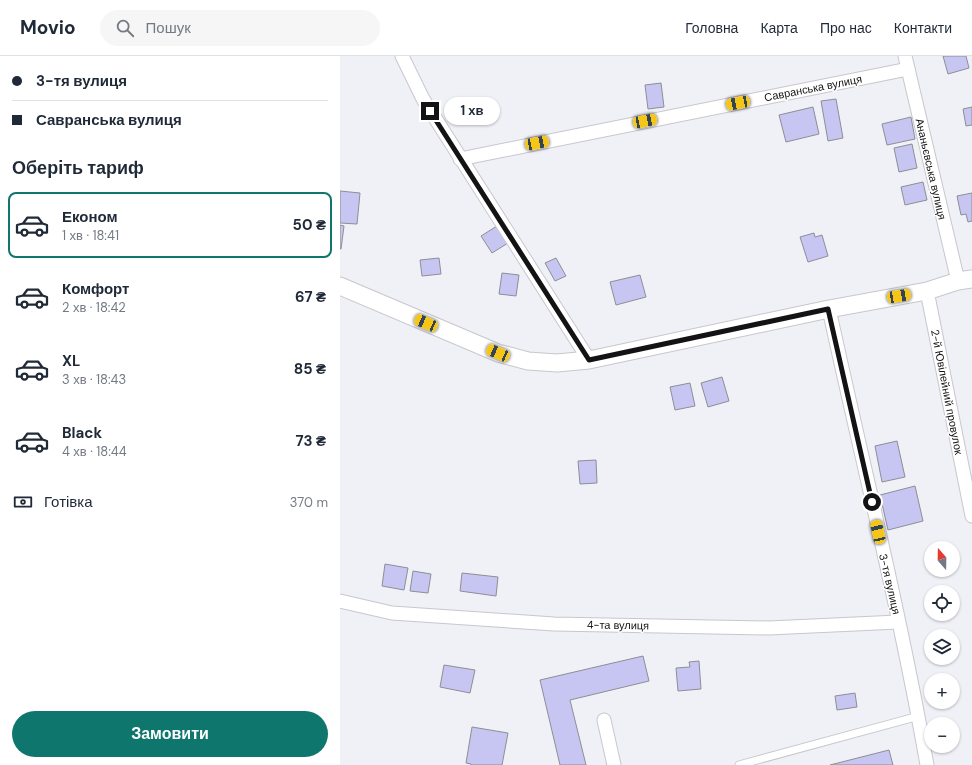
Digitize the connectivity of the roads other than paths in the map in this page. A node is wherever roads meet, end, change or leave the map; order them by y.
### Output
1 (402, 56) edge
2 (906, 62) edge
3 (460, 159) junction
4 (965, 280) edge
5 (340, 286) edge
6 (927, 291) junction
7 (828, 309) junction
8 (589, 360) junction
9 (972, 516) edge
10 (340, 601) edge
11 (898, 622) junction
12 (918, 716) junction
13 (604, 720) dead end
14 (614, 765) edge
15 (739, 765) edge
16 (927, 765) edge

1 - 3 street
2 - 3 street, Савранська вулиця
2 - 4 street, Ананьєвська вулиця
3 - 8 street
4 - 6 street
5 - 8 street
6 - 7 street
6 - 9 street, 2-й Ювілейний провулок
7 - 8 street
7 - 11 street, 3-тя вулиця
10 - 11 street, 4-та вулиця
11 - 12 street, 3-тя вулиця
12 - 15 lane
12 - 16 street, 3-тя вулиця
13 - 14 street

